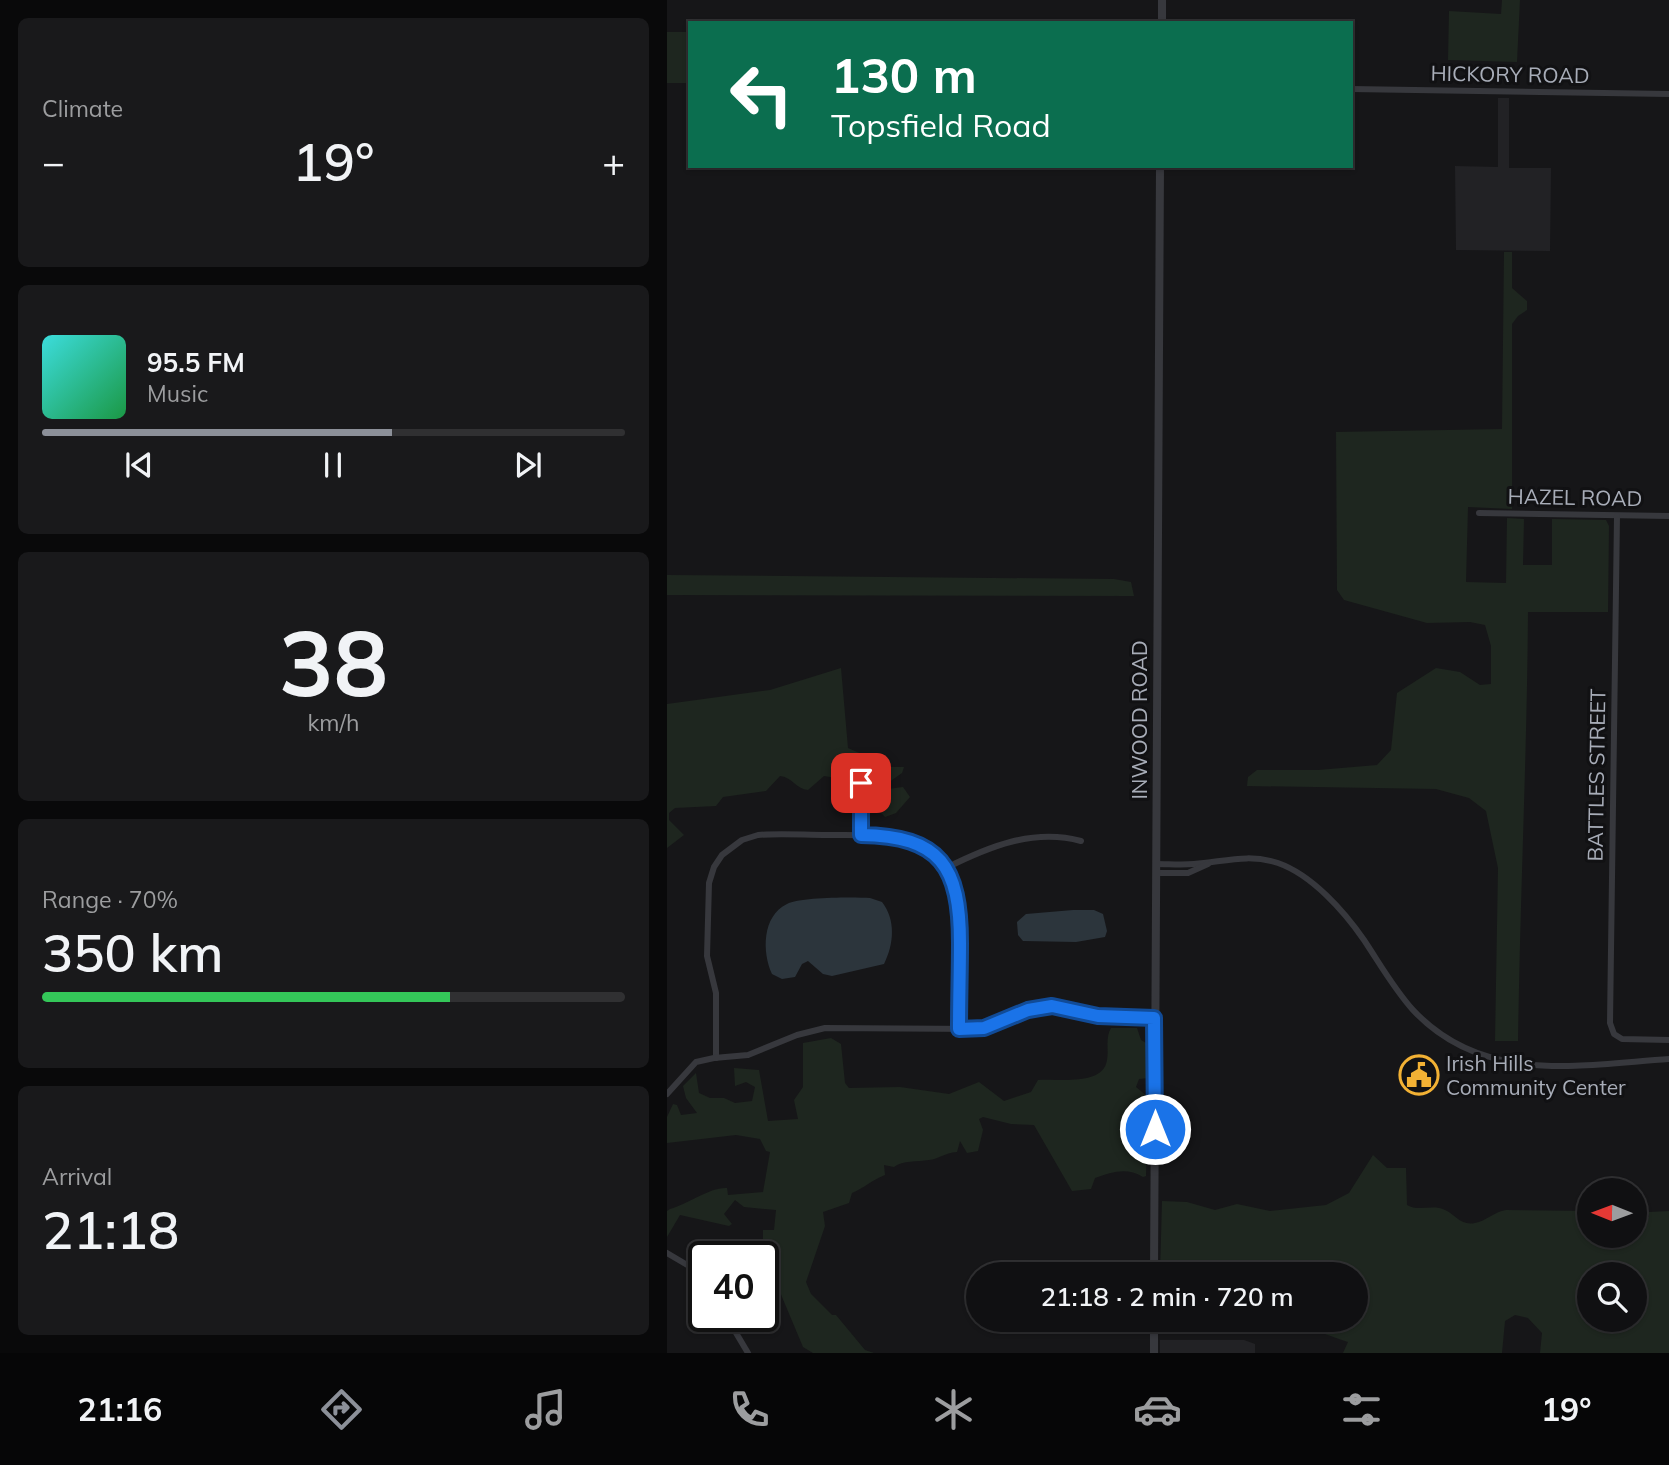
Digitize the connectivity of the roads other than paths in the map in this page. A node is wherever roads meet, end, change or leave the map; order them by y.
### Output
1 (1162, 0) edge
2 (1162, 21) edge
3 (1353, 89) edge
4 (1669, 94) edge
5 (1160, 168) edge
6 (1479, 513) dead end
7 (1617, 516) junction
8 (1669, 516) edge
9 (861, 783) dead end
10 (861, 835) junction
11 (1081, 841) dead end
12 (946, 868) junction
13 (1156, 869) junction
14 (1154, 1018) junction
15 (959, 1029) junction
16 (1669, 1040) edge
17 (716, 1058) junction
18 (1669, 1059) edge
19 (667, 1094) edge
20 (667, 1253) edge
21 (1154, 1262) edge
22 (688, 1265) edge
23 (736, 1332) edge
24 (1154, 1332) edge
25 (748, 1353) edge
26 (1154, 1353) edge

1 - 2 street
3 - 4 street, HICKORY ROAD
5 - 13 street, INWOOD ROAD
6 - 7 street, HAZEL ROAD
7 - 8 street, HAZEL ROAD
7 - 16 street, BATTLES STREET
9 - 10 street
10 - 12 street
10 - 17 street
11 - 12 street
12 - 15 street
13 - 14 street, INWOOD ROAD
13 - 18 street
14 - 15 street
14 - 21 street, INWOOD ROAD
15 - 17 street
17 - 19 street
20 - 22 street
23 - 25 street
24 - 26 street

